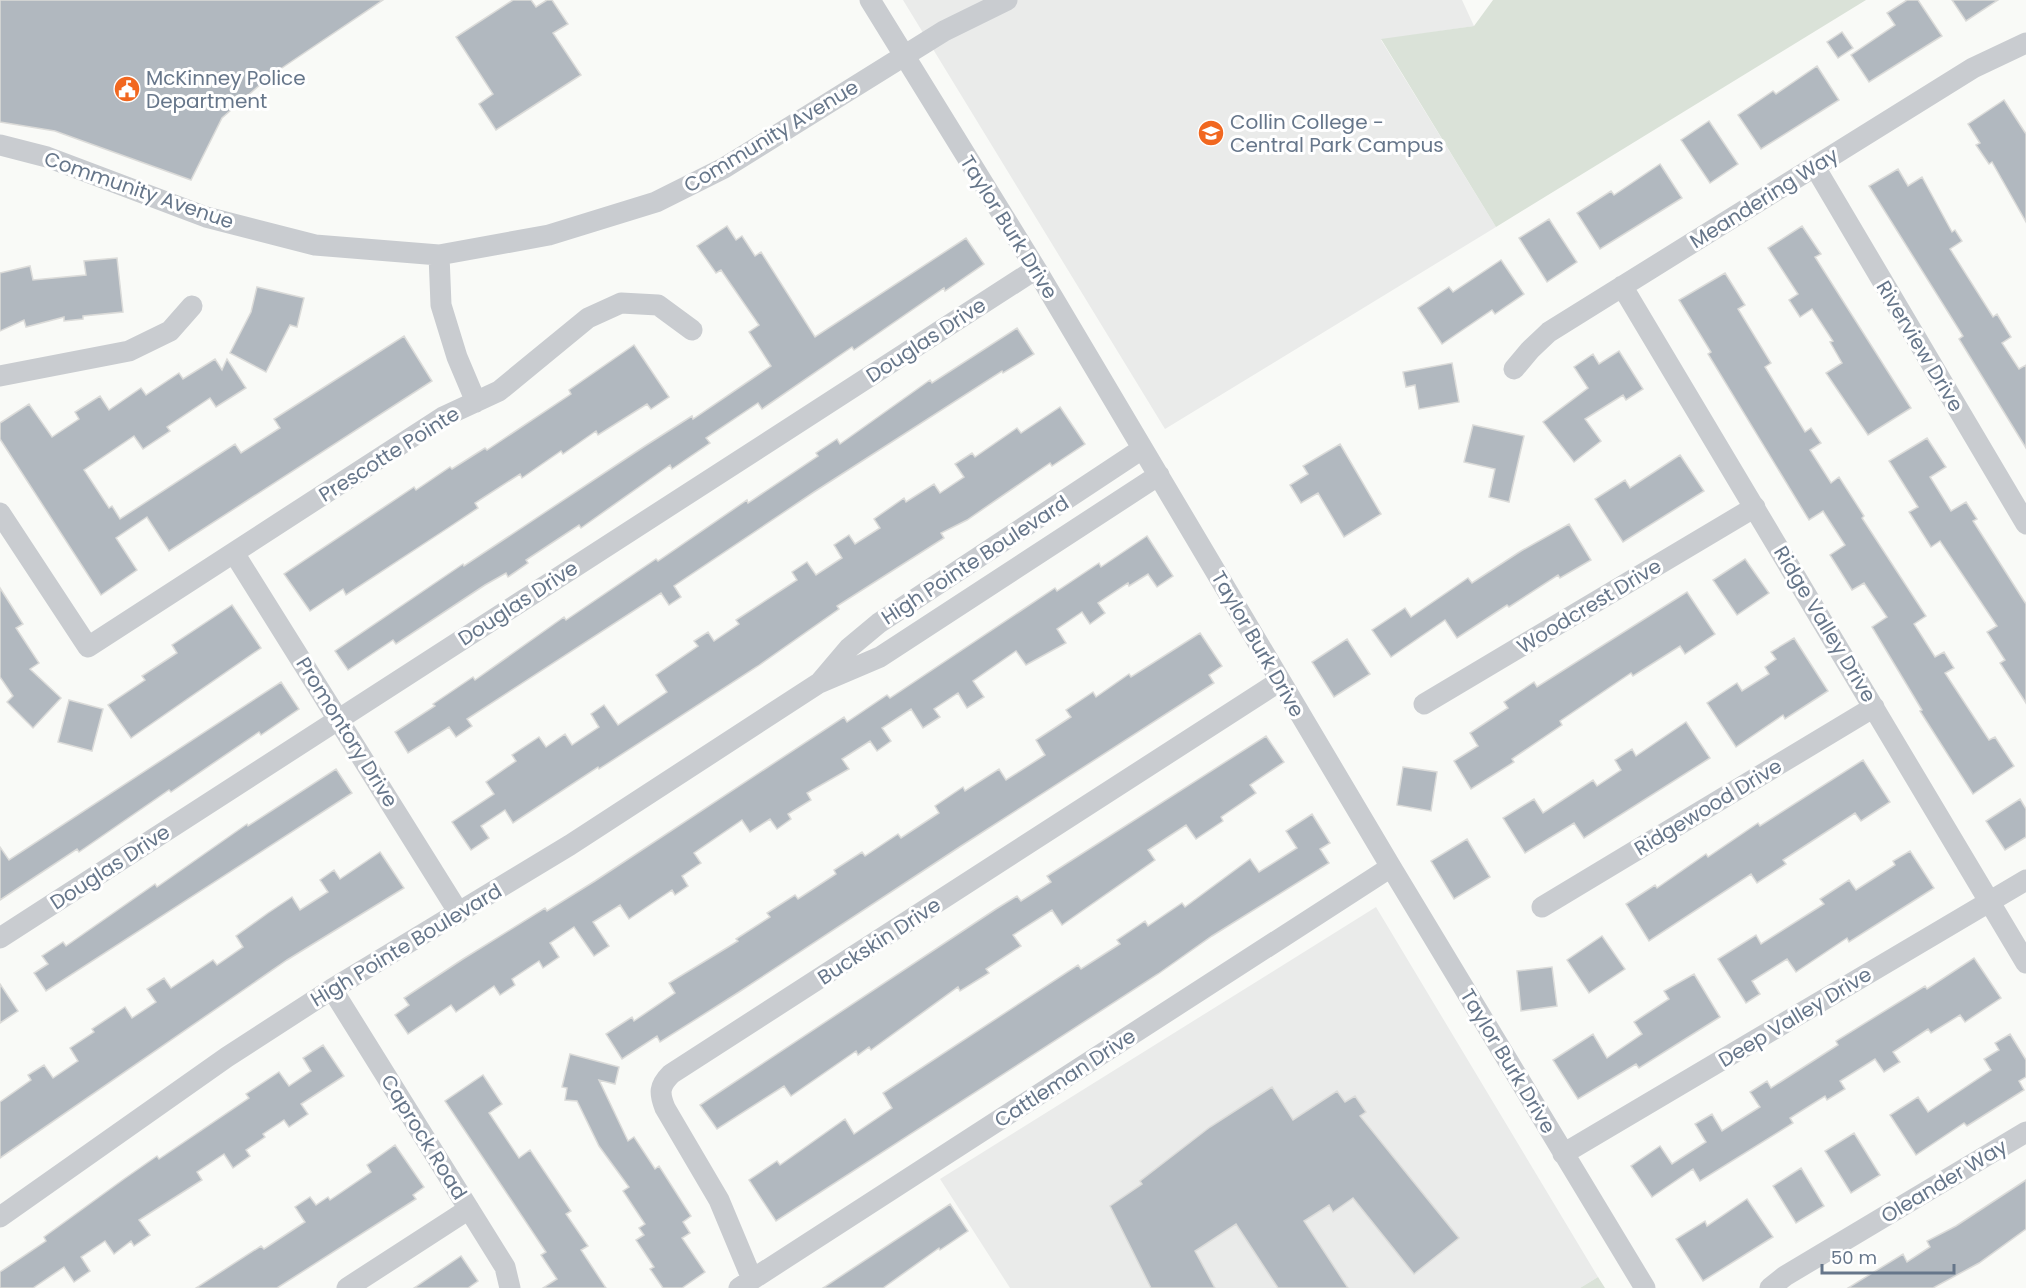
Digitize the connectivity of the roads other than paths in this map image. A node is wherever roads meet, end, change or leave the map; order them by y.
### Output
1 (870, 0) edge
2 (1007, 0) edge
3 (2024, 48) edge
4 (903, 56) junction
5 (0, 146) edge
6 (1815, 167) junction
7 (439, 255) junction
8 (1036, 269) junction
9 (1622, 286) junction
10 (192, 306) dead end
11 (692, 330) dead end
12 (1514, 369) dead end
13 (0, 376) edge
14 (476, 402) junction
15 (1142, 449) junction
16 (1159, 475) junction
17 (1755, 507) junction
18 (0, 513) edge
19 (2026, 524) edge
20 (234, 553) junction
21 (1280, 681) junction
22 (819, 683) junction
23 (1424, 704) dead end
24 (1874, 707) junction
25 (338, 719) junction
26 (1390, 867) junction
27 (2026, 880) edge
28 (1990, 902) junction
29 (1542, 907) dead end
30 (459, 913) junction
31 (0, 938) edge
32 (2026, 963) edge
33 (332, 989) junction
34 (2026, 1132) edge
35 (1563, 1154) junction
36 (469, 1209) junction
37 (0, 1217) edge
38 (746, 1284) edge
39 (347, 1288) edge
40 (510, 1288) edge
41 (1646, 1288) edge
42 (1770, 1288) edge

1 - 4 street, Taylor Burk Drive
2 - 4 street, Community Avenue
3 - 6 street, Meandering Way
4 - 7 street, Community Avenue
4 - 8 street, Taylor Burk Drive
5 - 7 street, Community Avenue
6 - 9 street, Meandering Way
6 - 19 street, Riverview Drive
7 - 14 street
8 - 15 street, Taylor Burk Drive
8 - 25 street, Douglas Drive
9 - 12 street, Meandering Way
9 - 17 street, Ridge Valley Drive
10 - 13 street
11 - 14 street, Prescotte Pointe
14 - 20 street, Prescotte Pointe
15 - 16 street, Taylor Burk Drive
15 - 22 street, High Pointe Boulevard
16 - 21 street, Taylor Burk Drive
16 - 22 street, High Pointe Boulevard
17 - 23 street, Woodcrest Drive
17 - 24 street, Ridge Valley Drive
18 - 20 street, Prescotte Pointe
20 - 25 street, Promontory Drive
21 - 26 street, Taylor Burk Drive
21 - 38 street, Buckskin Drive
22 - 30 street, High Pointe Boulevard
24 - 28 street, Ridge Valley Drive
24 - 29 street, Ridgewood Drive
25 - 30 street, Promontory Drive
25 - 31 street, Douglas Drive
26 - 35 street, Taylor Burk Drive
26 - 38 street, Cattleman Drive
27 - 28 street, Deep Valley Drive
28 - 32 street, Ridge Valley Drive
28 - 35 street, Deep Valley Drive
30 - 33 street, High Pointe Boulevard
33 - 36 street, Caprock Road
33 - 37 street, High Pointe Boulevard
34 - 42 street, Oleander Way
35 - 41 street, Taylor Burk Drive
36 - 39 street
36 - 40 street, Caprock Road

